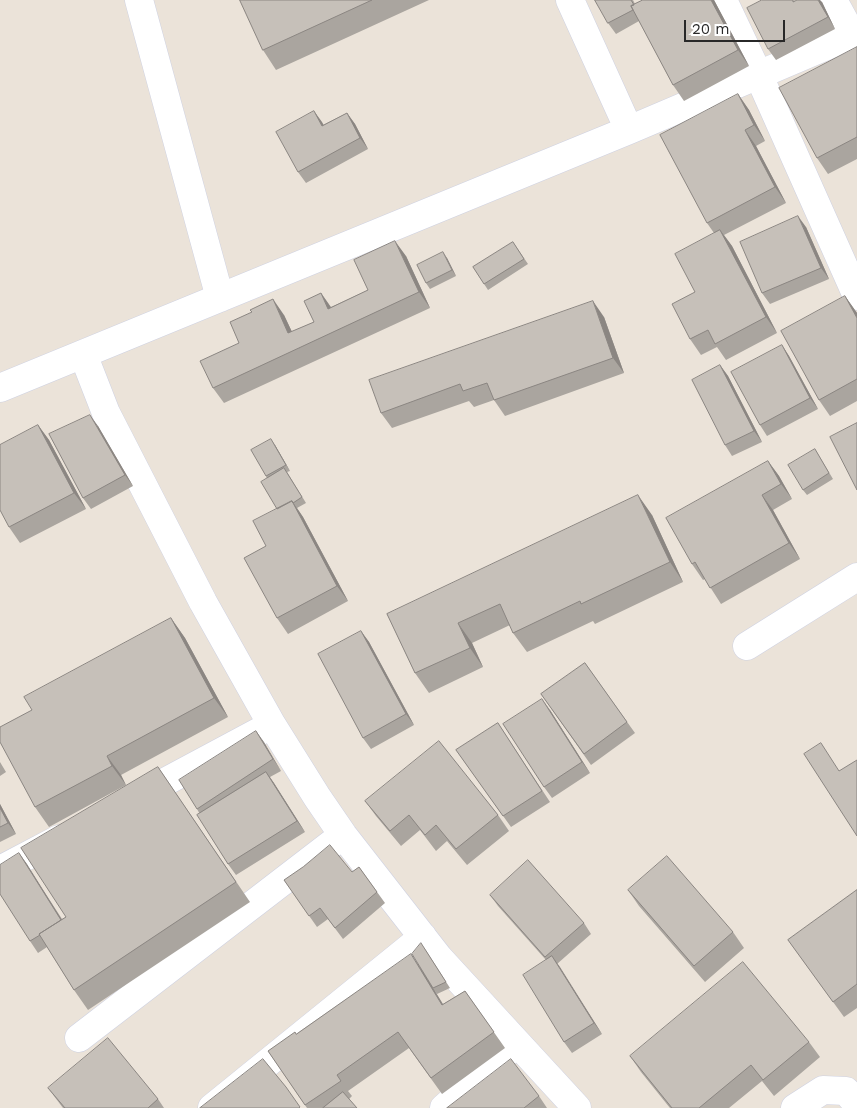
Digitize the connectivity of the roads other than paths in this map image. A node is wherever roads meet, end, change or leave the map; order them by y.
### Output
1 (139, 0) edge
2 (570, 0) edge
3 (723, 0) edge
4 (833, 0) edge
5 (855, 34) edge
6 (759, 76) junction
7 (629, 130) junction
8 (857, 296) edge
9 (220, 298) junction
10 (83, 354) junction
11 (0, 388) edge
12 (857, 577) edge
13 (747, 646) dead end
14 (272, 725) junction
15 (114, 810) edge
16 (79, 828) edge
17 (343, 835) junction
18 (0, 870) edge
19 (423, 937) junction
20 (79, 1038) dead end
21 (517, 1043) junction
22 (857, 1104) edge
23 (212, 1108) edge
24 (444, 1108) edge
25 (577, 1108) edge
26 (794, 1108) edge

1 - 9 street
2 - 7 street
3 - 6 street
4 - 5 street
5 - 6 street
6 - 7 street
6 - 8 street
7 - 9 street
9 - 10 street
10 - 11 street
10 - 14 street
12 - 13 street
14 - 15 street
14 - 17 street
16 - 18 street
17 - 19 street
17 - 20 street
19 - 21 street
19 - 23 street
21 - 24 street
21 - 25 street
22 - 26 street

